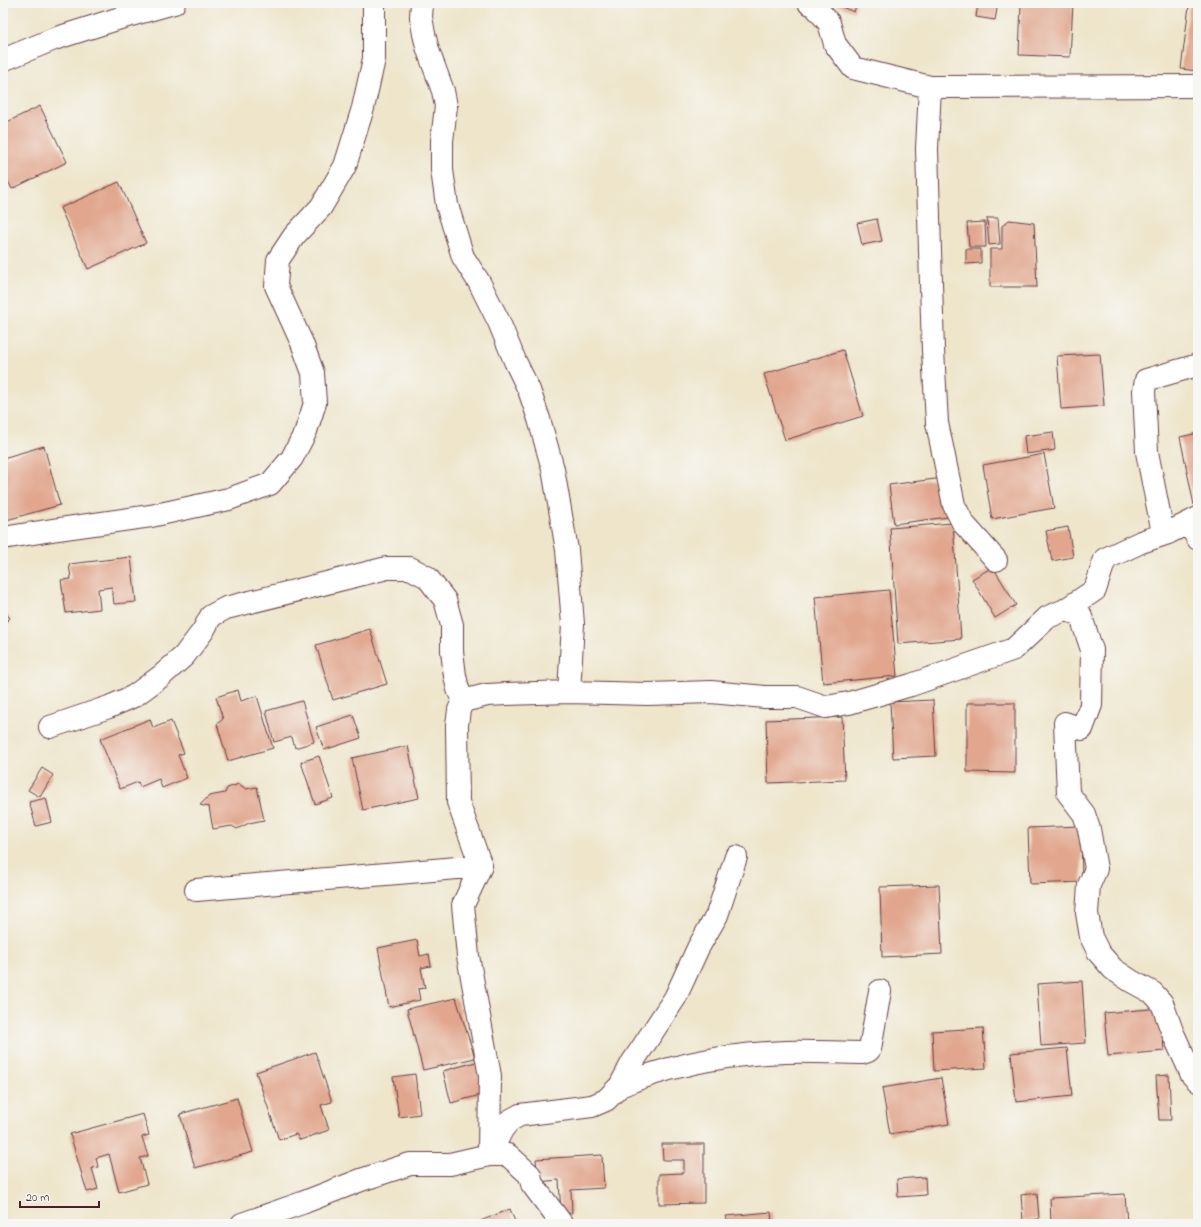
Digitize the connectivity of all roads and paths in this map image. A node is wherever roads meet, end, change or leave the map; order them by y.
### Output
1 (174, 3) edge
2 (374, 3) edge
3 (422, 3) edge
4 (809, 3) edge
5 (3, 60) edge
6 (1198, 86) edge
7 (930, 87) junction
8 (1198, 365) edge
9 (1195, 527) edge
10 (1168, 533) junction
11 (3, 538) edge
12 (996, 560) dead end
13 (1066, 610) junction
14 (569, 692) junction
15 (463, 702) junction
16 (50, 727) dead end
17 (736, 857) dead end
18 (481, 866) junction
19 (196, 890) dead end
20 (880, 991) dead end
21 (1198, 1081) edge
22 (620, 1086) junction
23 (489, 1155) junction
24 (242, 1224) edge
25 (562, 1224) edge

1 - 5 street
2 - 11 street
3 - 14 street
4 - 7 street
6 - 7 street
7 - 12 street
8 - 10 street
9 - 10 street
10 - 13 street
13 - 14 street
13 - 21 street
14 - 15 street
15 - 16 street
15 - 18 street
17 - 22 street
18 - 19 street
18 - 23 street
20 - 22 street
22 - 23 street
23 - 24 street
23 - 25 street

